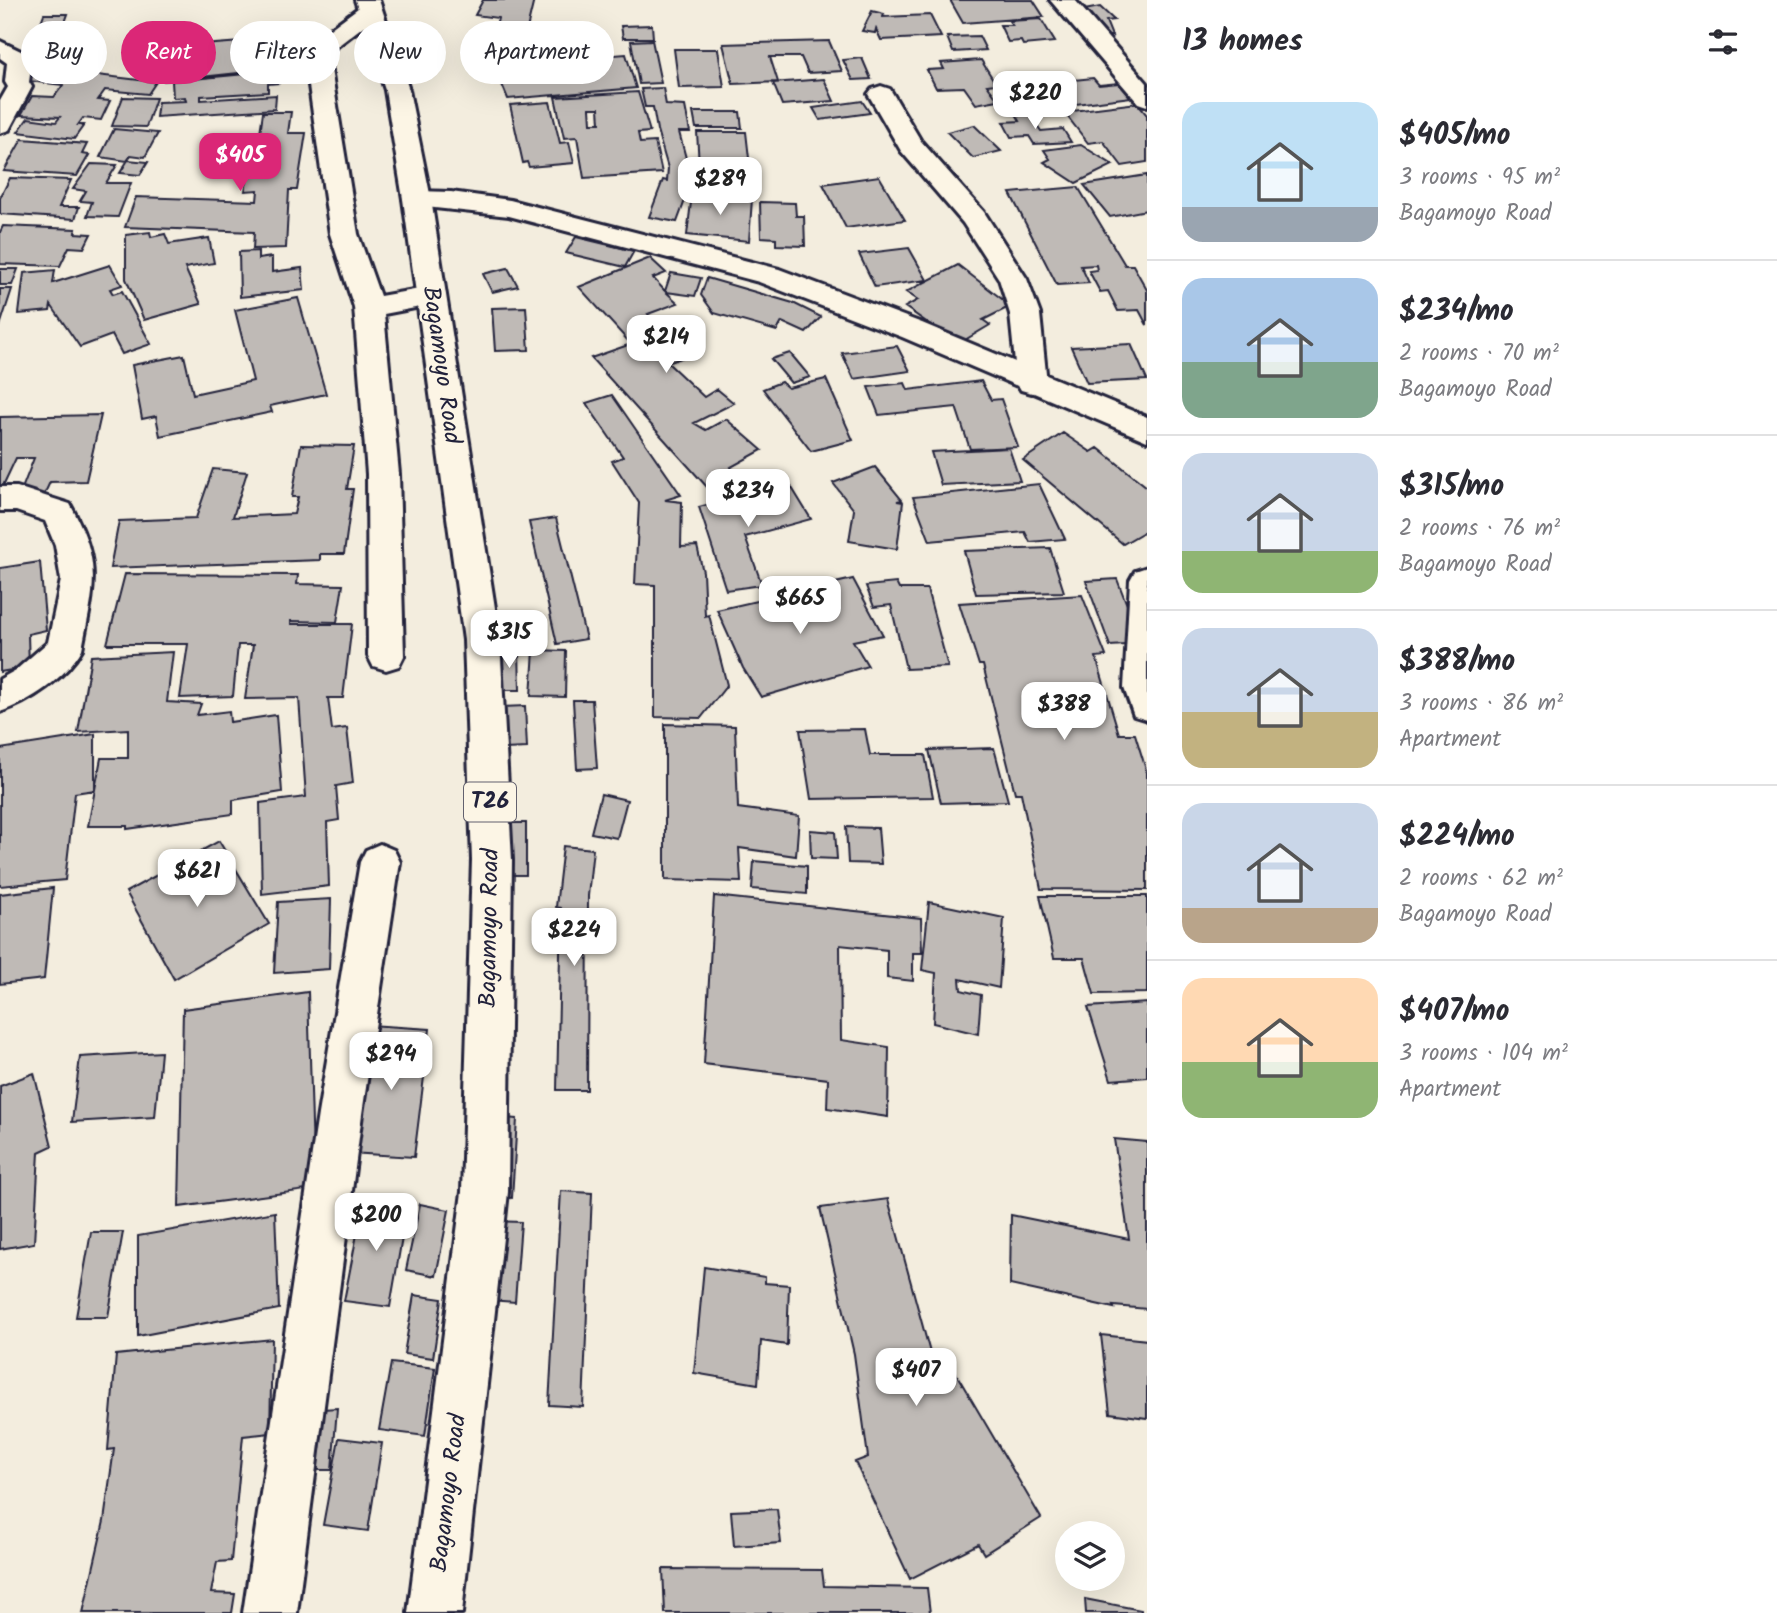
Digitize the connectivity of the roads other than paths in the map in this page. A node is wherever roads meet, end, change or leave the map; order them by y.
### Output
1 (1062, 0) edge
2 (369, 5) edge
3 (0, 48) edge
4 (881, 94) dead end
5 (1147, 98) edge
6 (0, 125) edge
7 (416, 199) junction
8 (431, 296) junction
9 (369, 307) junction
10 (1032, 383) junction
11 (1147, 430) edge
12 (0, 499) edge
13 (1147, 580) edge
14 (386, 656) dead end
15 (0, 697) edge
16 (1147, 705) edge
17 (380, 862) dead end
18 (270, 1613) edge
19 (435, 1613) edge

1 - 5 main road
2 - 7 main road, Bagamoyo Road / T26
2 - 9 main road
3 - 6 main road
4 - 10 main road
7 - 8 main road, Bagamoyo Road / T26
7 - 10 main road
8 - 9 main road
8 - 19 main road, Bagamoyo Road / T26
9 - 14 main road
10 - 11 main road
12 - 15 main road
13 - 16 main road
17 - 18 main road

